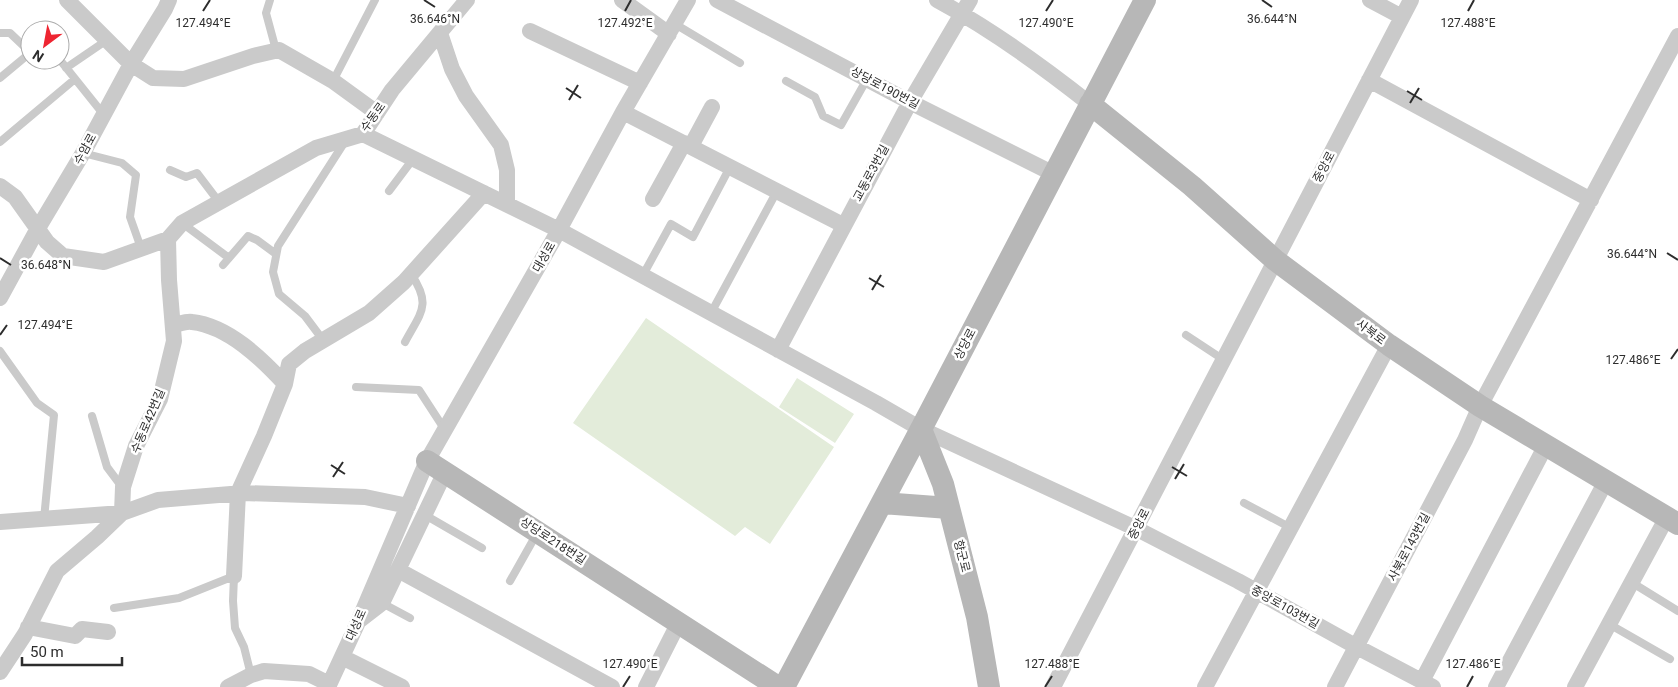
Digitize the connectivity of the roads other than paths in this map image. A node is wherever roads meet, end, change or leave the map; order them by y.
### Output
1 (67, 0) edge
2 (169, 0) edge
3 (270, 0) edge
4 (375, 0) edge
5 (467, 0) edge
6 (622, 0) edge
7 (688, 0) edge
8 (717, 0) edge
9 (937, 0) edge
10 (1145, 0) edge
11 (1370, 0) edge
12 (1411, 0) edge
13 (967, 7) edge
14 (1402, 17) junction
15 (672, 29) junction
16 (530, 31) dead end
17 (0, 32) edge
18 (10, 33) junction
19 (440, 33) junction
20 (1678, 36) edge
21 (0, 40) edge
22 (107, 40) junction
23 (20, 42) edge
24 (276, 50) junction
25 (20, 61) edge
26 (131, 64) junction
27 (740, 64) dead end
28 (70, 65) edge
29 (68, 70) edge
30 (0, 78) edge
31 (75, 78) junction
32 (867, 79) junction
33 (1369, 80) junction
34 (333, 81) junction
35 (786, 81) dead end
36 (640, 83) junction
37 (910, 102) junction
38 (1090, 104) junction
39 (712, 107) dead end
40 (624, 112) junction
41 (377, 113) junction
42 (104, 115) junction
43 (363, 134) junction
44 (346, 139) junction
45 (0, 142) edge
46 (687, 144) junction
47 (83, 153) junction
48 (413, 158) junction
49 (730, 167) junction
50 (170, 170) dead end
51 (1054, 174) junction
52 (0, 186) edge
53 (389, 191) dead end
54 (777, 191) junction
55 (484, 193) junction
56 (653, 199) dead end
57 (1591, 200) junction
58 (219, 202) junction
59 (507, 204) junction
60 (182, 223) junction
61 (843, 225) junction
62 (37, 230) junction
63 (559, 230) junction
64 (168, 239) junction
65 (141, 248) junction
66 (276, 254) junction
67 (229, 258) junction
68 (1275, 260) junction
69 (223, 265) dead end
70 (411, 274) junction
71 (643, 276) junction
72 (0, 298) edge
73 (711, 313) junction
74 (173, 324) junction
75 (1186, 336) dead end
76 (323, 341) junction
77 (405, 342) dead end
78 (1389, 345) junction
79 (778, 350) junction
80 (0, 351) edge
81 (1224, 360) junction
82 (285, 384) junction
83 (356, 387) dead end
84 (1480, 406) junction
85 (92, 416) dead end
86 (921, 429) junction
87 (445, 430) junction
88 (1546, 445) junction
89 (436, 467) junction
90 (1606, 481) junction
91 (123, 488) junction
92 (238, 493) junction
93 (882, 503) junction
94 (1244, 503) dead end
95 (408, 506) junction
96 (949, 508) junction
97 (122, 513) junction
98 (425, 515) junction
99 (44, 519) junction
100 (1673, 521) edge
101 (0, 522) edge
102 (1137, 528) junction
103 (1291, 528) junction
104 (538, 532) junction
105 (482, 548) dead end
106 (398, 570) junction
107 (234, 576) junction
108 (510, 581) dead end
109 (1631, 582) junction
110 (1257, 592) junction
111 (382, 602) junction
112 (114, 608) dead end
113 (1678, 612) edge
114 (410, 618) dead end
115 (359, 620) junction
116 (679, 622) junction
117 (1609, 624) junction
118 (28, 628) junction
119 (108, 632) dead end
120 (1357, 647) junction
121 (342, 657) junction
122 (1670, 659) dead end
123 (0, 672) edge
124 (251, 675) junction
125 (1428, 684) edge
126 (328, 685) edge
127 (228, 687) edge
128 (402, 687) edge
129 (612, 687) edge
130 (646, 687) edge
131 (778, 687) edge
132 (784, 687) edge
133 (989, 687) edge
134 (1053, 687) edge
135 (1205, 687) edge
136 (1335, 687) edge
137 (1496, 687) edge
138 (1575, 687) edge

1 - 22 street
2 - 26 street, 수암로
3 - 24 lane
4 - 34 lane
5 - 19 street, 수동로
6 - 15 street
7 - 15 street, 대성로
8 - 32 street, 상당로190번길
9 - 13 street
10 - 38 street, 상당로
11 - 14 street
12 - 14 street, 중앙로
13 - 37 street, 교동로3번길
13 - 38 street
14 - 33 street, 중앙로
15 - 27 lane
15 - 36 street, 대성로
16 - 36 street
17 - 18 lane
18 - 21 lane
18 - 23 lane
19 - 41 street, 수동로
19 - 59 street
20 - 57 street, 사북로143번길
22 - 26 street
22 - 28 lane
24 - 26 street
24 - 34 street
25 - 30 lane
26 - 42 street, 수암로
29 - 31 lane
31 - 42 lane
31 - 45 lane
32 - 35 lane
32 - 37 street, 상당로190번길
33 - 57 street
33 - 68 street, 중앙로
34 - 41 street
36 - 40 street, 대성로
37 - 51 street, 상당로190번길
37 - 61 street, 교동로3번길
38 - 51 street, 상당로
38 - 68 street, 사북로
39 - 46 street
40 - 46 street
40 - 63 street, 대성로
41 - 43 street, 수동로
42 - 47 street, 수암로
43 - 44 street, 수동로
43 - 48 street, 중앙로103번길
44 - 58 street, 수동로
44 - 66 lane
46 - 49 street
46 - 56 street
47 - 62 street, 수암로
47 - 65 lane
48 - 53 lane
48 - 55 street, 중앙로103번길
49 - 54 street
49 - 71 lane
50 - 58 lane
51 - 86 street, 상당로
52 - 62 street
54 - 61 street
54 - 73 lane
55 - 59 street, 중앙로103번길
55 - 70 street
57 - 84 street, 사북로143번길
58 - 60 street, 수동로
59 - 63 street, 중앙로103번길
60 - 64 street, 수동로
60 - 67 lane
61 - 79 street, 교동로3번길
62 - 65 street
62 - 72 street, 수암로
63 - 71 street, 중앙로103번길
63 - 87 street, 대성로
64 - 65 street
64 - 74 street, 수동로42번길
66 - 67 lane
66 - 76 lane
67 - 69 lane
68 - 78 street, 사북로
68 - 81 street, 중앙로
70 - 76 street
70 - 77 lane
71 - 73 street, 중앙로103번길
73 - 79 street, 중앙로103번길
74 - 82 street
74 - 91 street, 수동로42번길
75 - 81 lane
76 - 82 street
78 - 84 street, 사북로
78 - 103 street
79 - 86 street, 중앙로103번길
80 - 99 lane
81 - 102 street, 중앙로
82 - 92 street
83 - 87 lane
84 - 88 street, 사북로
84 - 120 street, 사북로143번길
85 - 91 lane
86 - 93 street, 상당로
86 - 96 street, 향군로
86 - 102 street, 중앙로103번길
87 - 89 street, 대성로
88 - 90 street, 사북로
88 - 125 street
89 - 95 street, 대성로
89 - 98 street
89 - 104 street, 상당로218번길
90 - 100 street, 사북로
90 - 137 street
91 - 97 street, 수동로42번길
92 - 95 street
92 - 97 street
92 - 107 street
93 - 96 street
93 - 132 street, 상당로
94 - 103 lane
95 - 115 street, 대성로
96 - 133 street, 향군로
97 - 99 street
97 - 118 street
98 - 105 lane
98 - 106 street
99 - 101 street
100 - 109 street
102 - 110 street, 중앙로103번길
102 - 134 street, 중앙로
103 - 110 street
104 - 108 lane
104 - 116 street, 상당로218번길
106 - 111 street
106 - 129 street
107 - 112 lane
107 - 124 lane
109 - 113 lane
109 - 117 street
110 - 120 street, 중앙로103번길
110 - 135 street
111 - 114 lane
111 - 115 street
115 - 121 street, 대성로
116 - 130 street
116 - 131 street, 상당로218번길
117 - 122 lane
117 - 138 street
118 - 119 street
118 - 123 street
120 - 125 street, 중앙로103번길
120 - 136 street, 사북로143번길
121 - 126 street, 대성로
121 - 128 street
124 - 126 street, 대성로
124 - 127 street, 대성로

